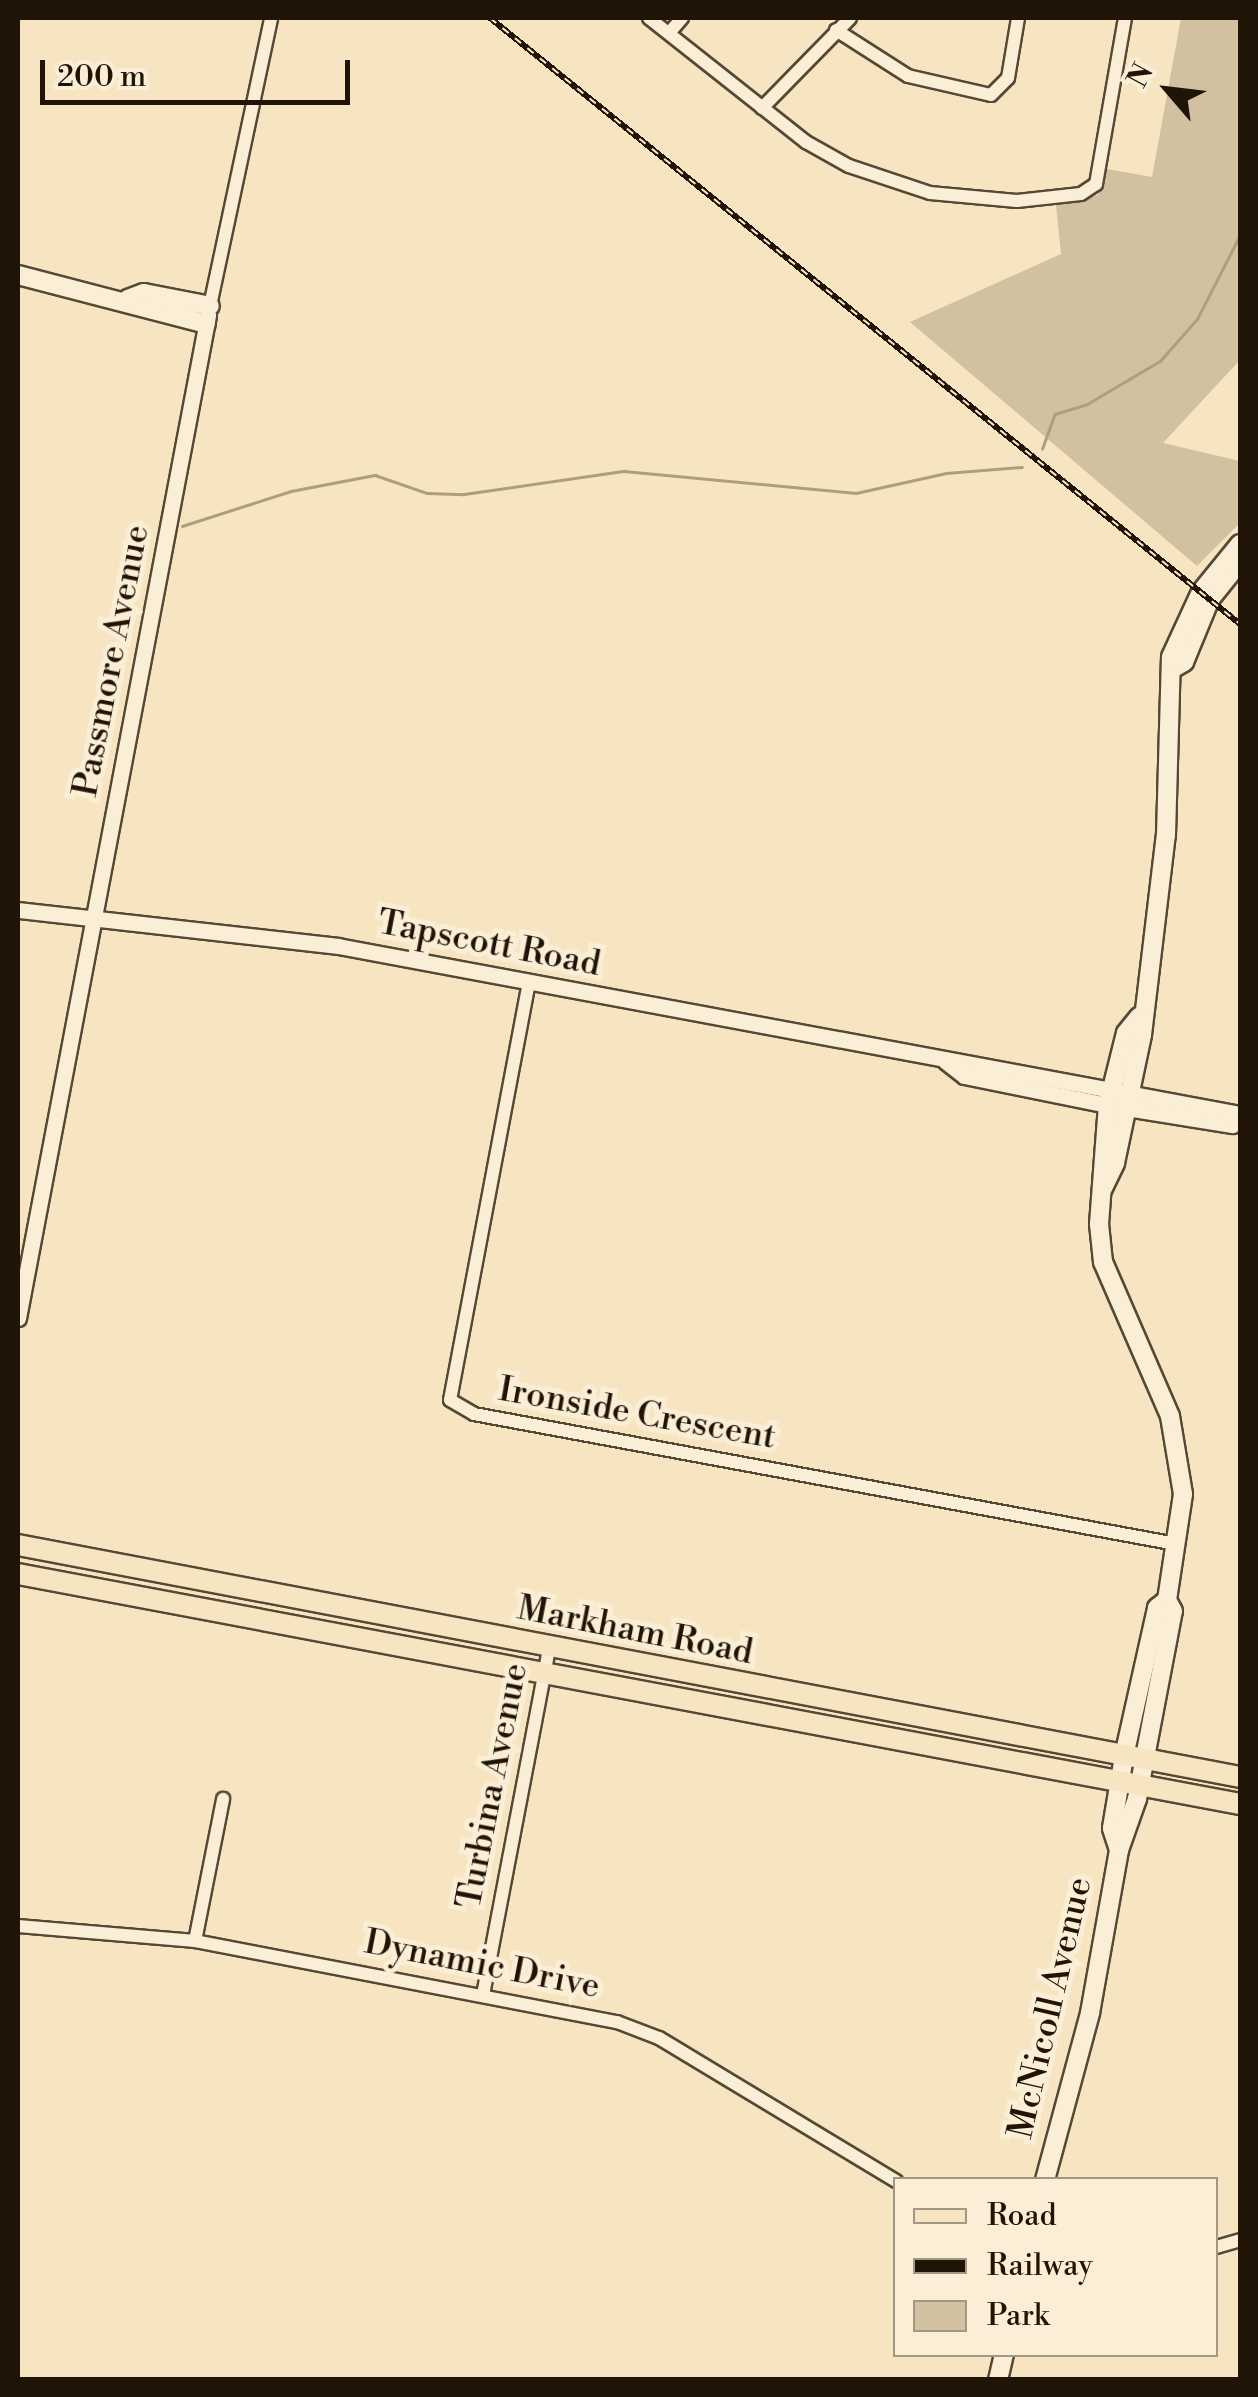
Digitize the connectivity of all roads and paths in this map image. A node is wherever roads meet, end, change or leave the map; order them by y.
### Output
1 (271, 18) edge
2 (649, 18) edge
3 (682, 18) edge
4 (850, 18) edge
5 (1018, 18) edge
6 (1125, 18) edge
7 (836, 30) junction
8 (669, 34) junction
9 (762, 108) junction
10 (18, 275) edge
11 (208, 315) junction
12 (1240, 544) edge
13 (1240, 562) edge
14 (1172, 668) junction
15 (18, 910) edge
16 (93, 920) junction
17 (529, 982) junction
18 (1119, 1097) junction
19 (1240, 1117) edge
20 (18, 1318) edge
21 (1176, 1544) junction
22 (18, 1545) edge
23 (18, 1574) edge
24 (549, 1648) junction
25 (544, 1673) junction
26 (1134, 1758) junction
27 (1240, 1777) edge
28 (1129, 1784) junction
29 (223, 1799) dead end
30 (1240, 1804) edge
31 (18, 1926) edge
32 (194, 1941) junction
33 (483, 1995) junction
34 (1046, 2177) edge
35 (893, 2179) edge

1 - 11 street, Passmore Avenue
2 - 8 street
3 - 8 street
4 - 7 street
5 - 7 street
6 - 9 street
7 - 9 street
8 - 9 street
10 - 11 main road
11 - 16 street, Passmore Avenue
12 - 14 main road, McNicoll Avenue
13 - 14 main road
14 - 18 main road, McNicoll Avenue
15 - 16 street, Tapscott Road
16 - 17 street, Tapscott Road
16 - 20 street, Passmore Avenue
17 - 18 street, Tapscott Road
17 - 21 street, Ironside Crescent
18 - 19 street, Tapscott Road
18 - 21 main road, McNicoll Avenue
21 - 26 main road, McNicoll Avenue
22 - 24 main road, Markham Road
23 - 25 main road, Markham Road
24 - 25 street, Turbina Avenue
24 - 26 main road, Markham Road
25 - 28 main road, Markham Road
25 - 33 street, Turbina Avenue
26 - 27 main road, Markham Road
26 - 28 main road, McNicoll Avenue
28 - 30 main road, Markham Road
28 - 34 main road, McNicoll Avenue
29 - 32 street
31 - 32 street, Dynamic Drive
32 - 33 street, Dynamic Drive
33 - 35 street, Dynamic Drive

